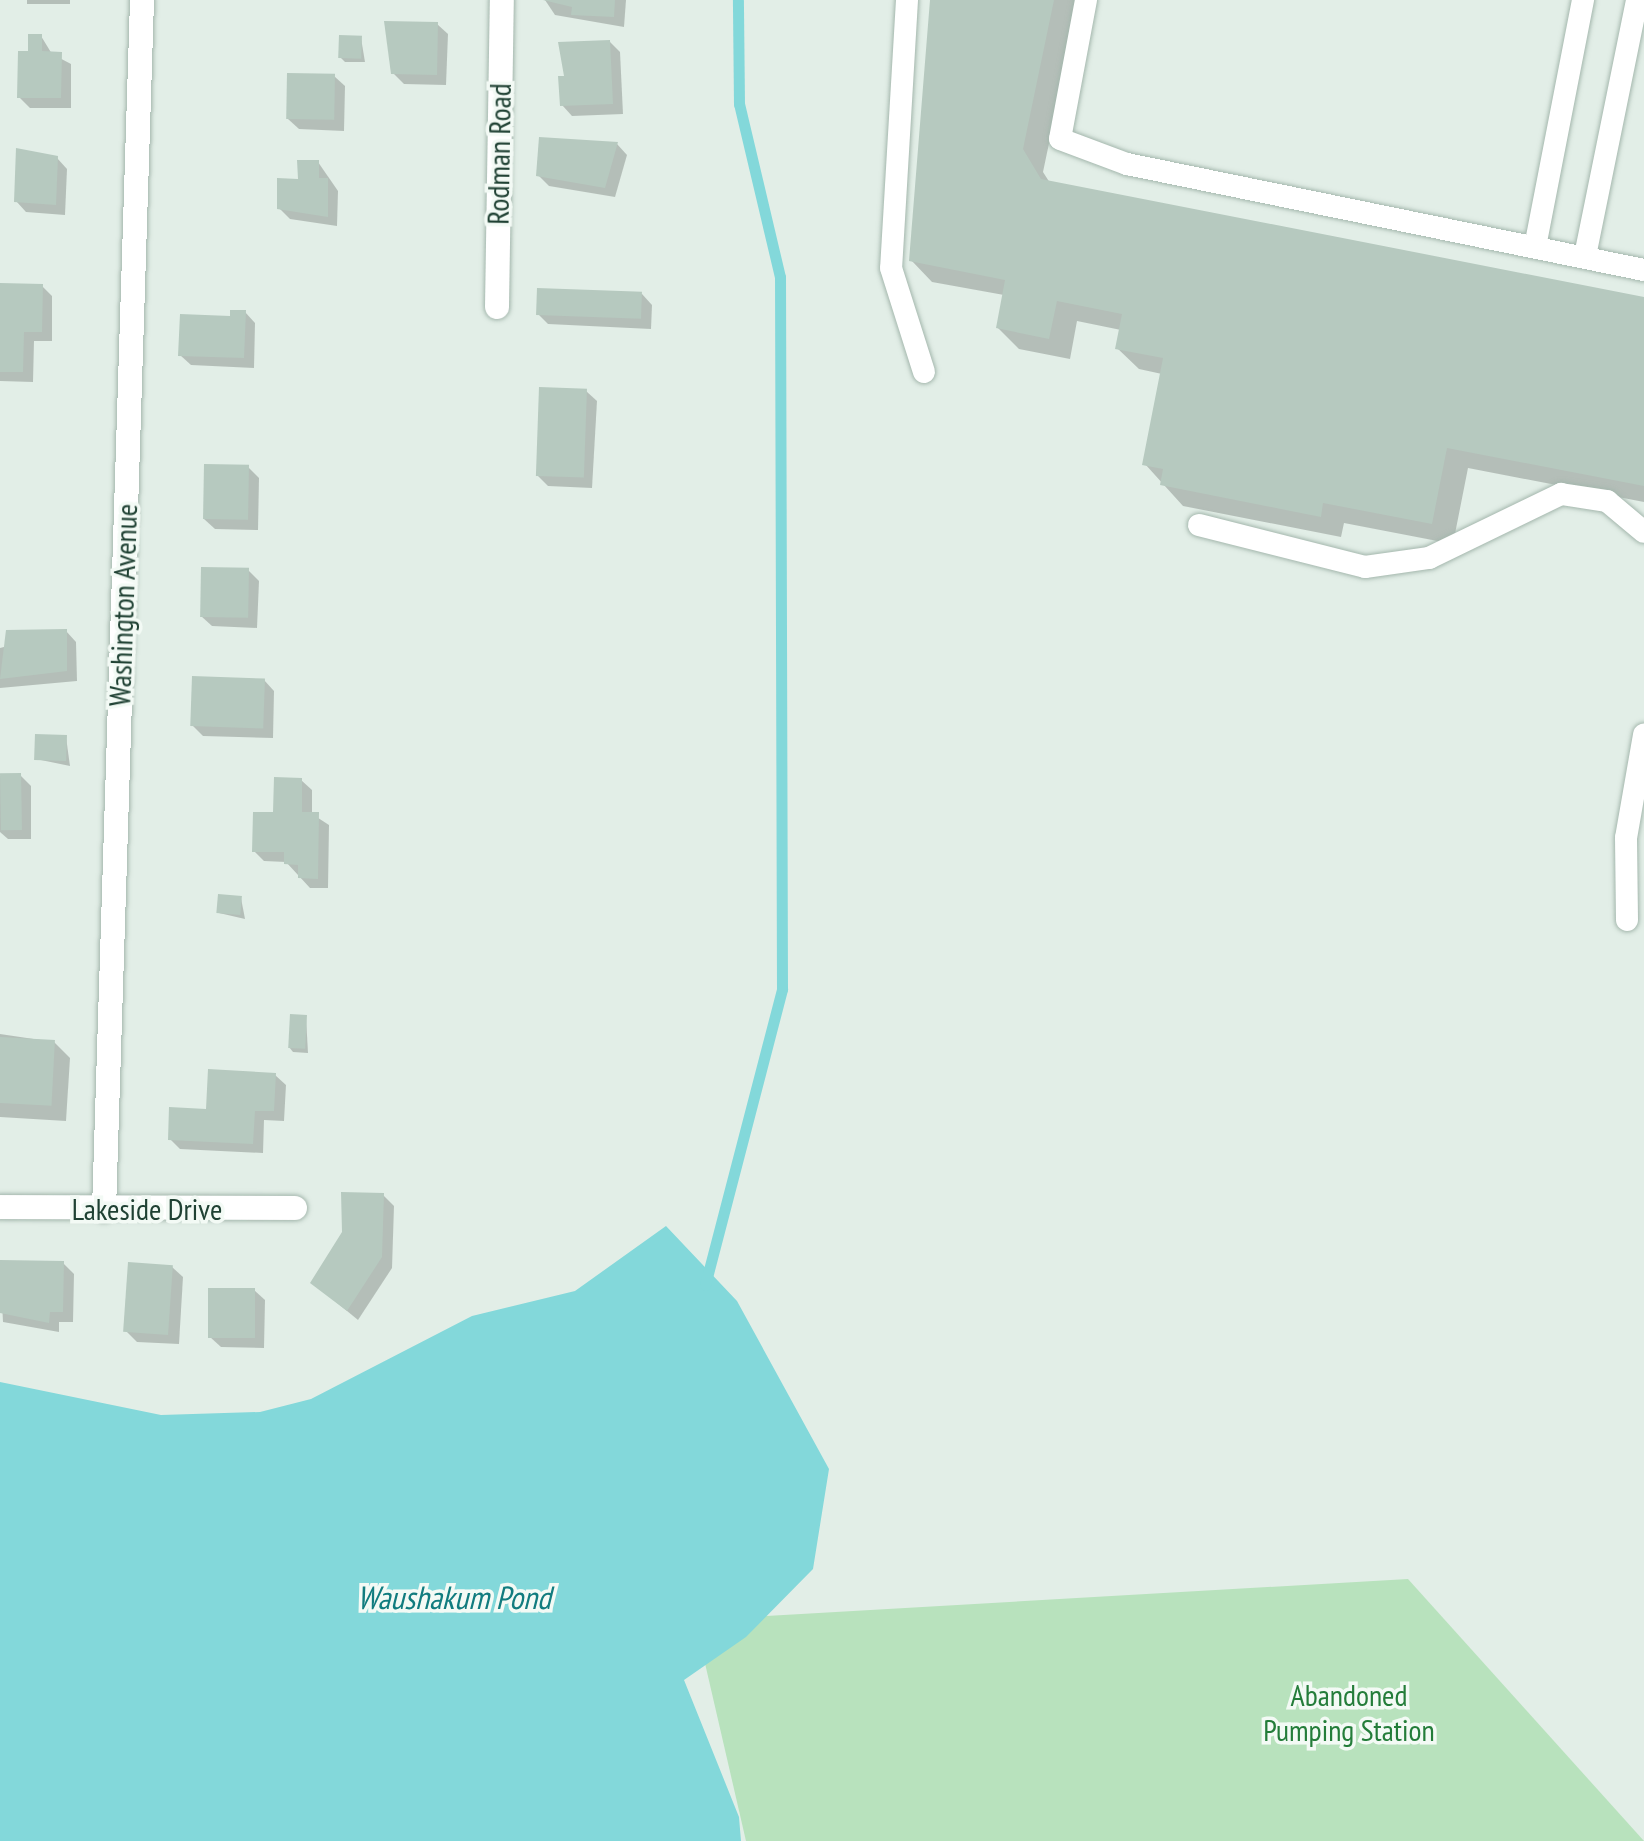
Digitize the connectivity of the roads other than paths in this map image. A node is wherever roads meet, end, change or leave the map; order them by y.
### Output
1 (142, 0) edge
2 (502, 0) edge
3 (907, 0) edge
4 (1086, 0) edge
5 (1583, 0) edge
6 (1637, 0) edge
7 (1535, 247) junction
8 (1585, 256) junction
9 (1644, 270) edge
10 (497, 307) dead end
11 (924, 372) dead end
12 (1199, 525) dead end
13 (1644, 532) edge
14 (1644, 735) edge
15 (1627, 920) dead end
16 (0, 1207) edge
17 (295, 1208) dead end
18 (104, 1210) junction

1 - 18 street, Washington Avenue
2 - 10 street, Rodman Road
3 - 11 lane
4 - 7 lane
5 - 7 lane
6 - 8 lane
7 - 8 lane
8 - 9 lane
12 - 13 lane
14 - 15 lane
16 - 18 street, Lakeside Drive
17 - 18 street, Lakeside Drive

